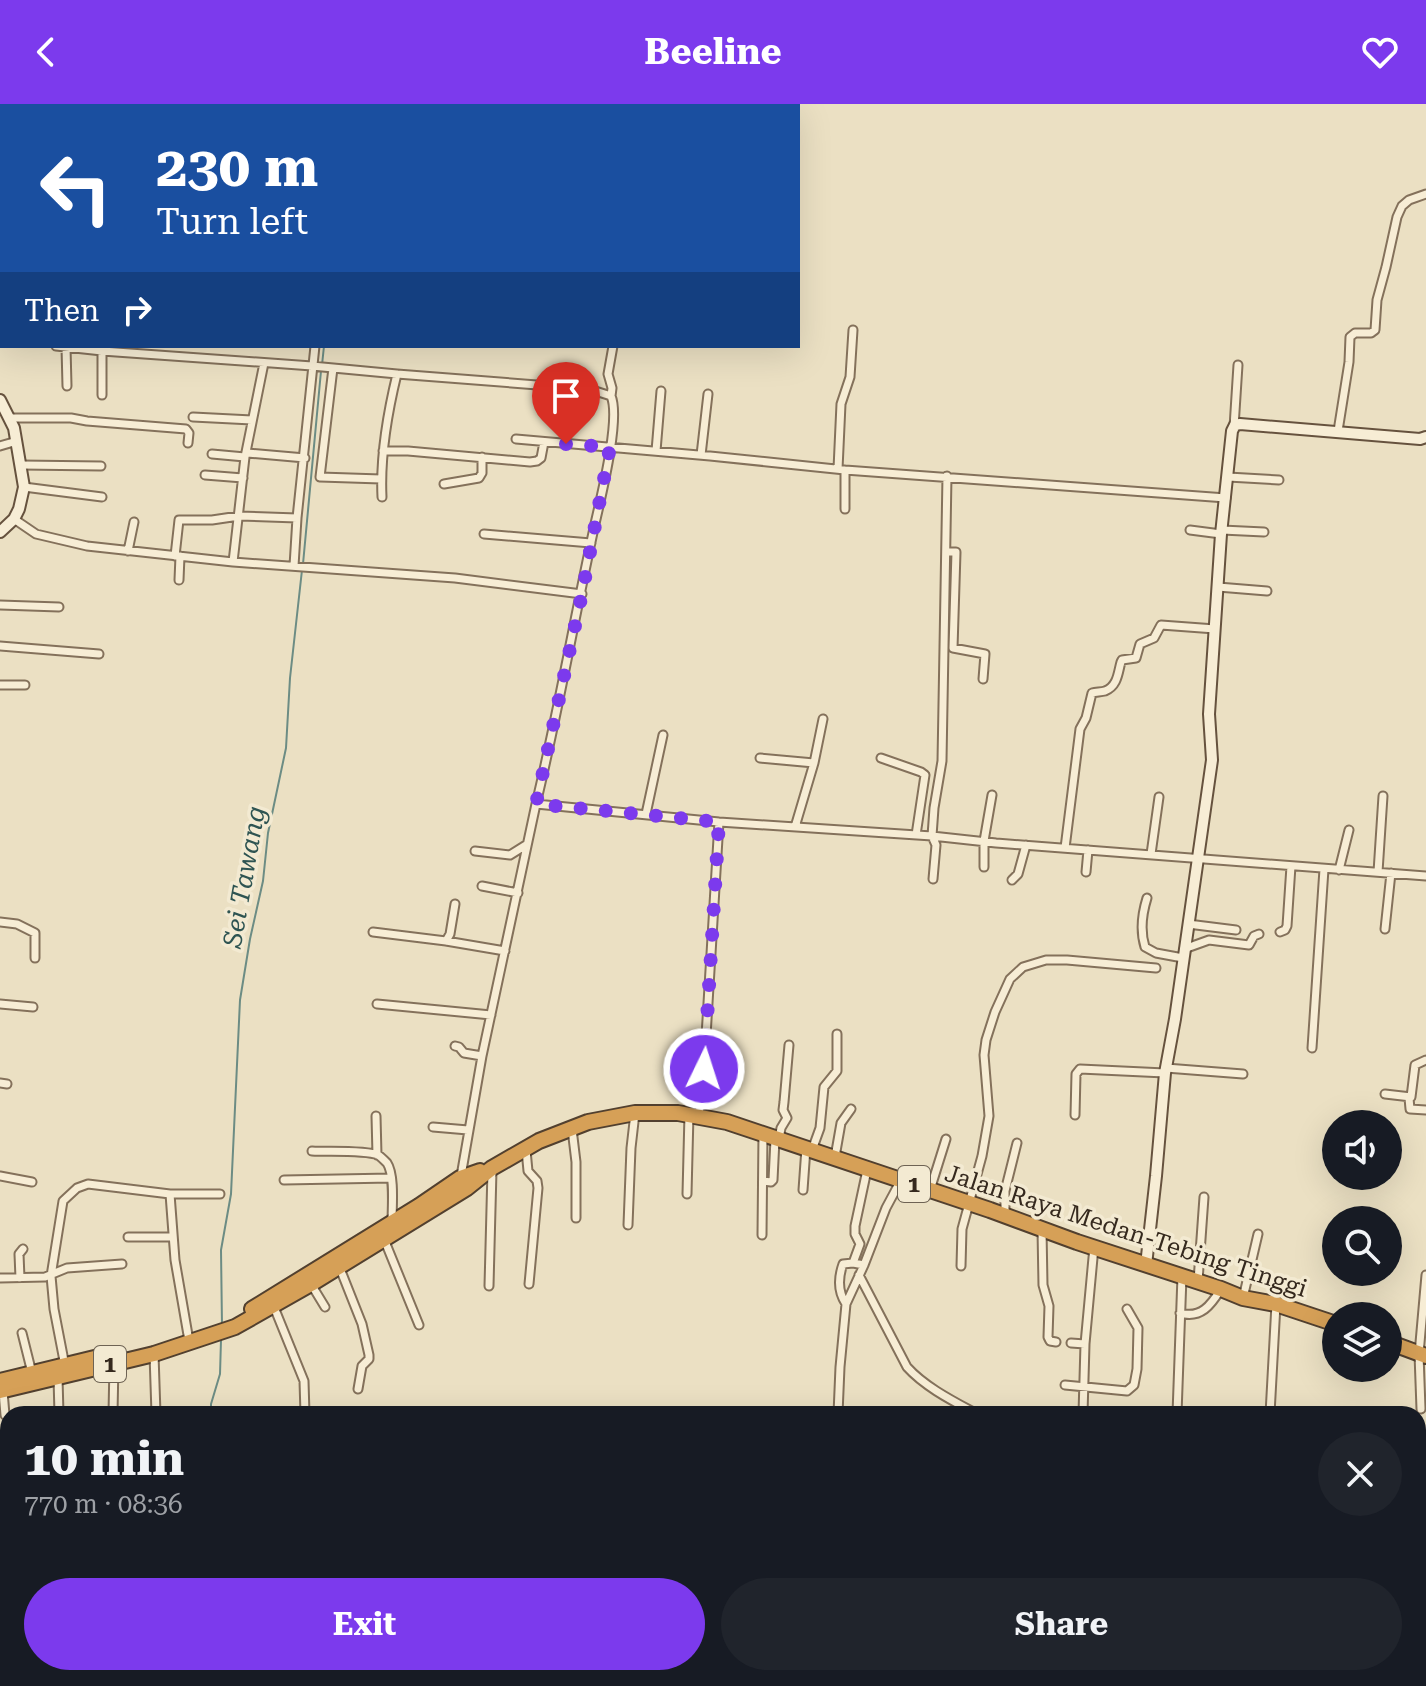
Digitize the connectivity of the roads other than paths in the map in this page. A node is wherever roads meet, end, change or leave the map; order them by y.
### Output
1 (1426, 194) edge
2 (853, 330) dead end
3 (66, 348) edge
4 (75, 348) edge
5 (168, 348) edge
6 (315, 348) edge
7 (613, 348) edge
8 (121, 349) edge
9 (102, 351) junction
10 (168, 355) junction
11 (264, 363) junction
12 (1238, 365) dead end
13 (313, 366) junction
14 (332, 368) junction
15 (397, 374) junction
16 (67, 386) dead end
17 (661, 391) dead end
18 (708, 394) dead end
19 (102, 395) dead end
20 (611, 396) junction
21 (0, 400) edge
22 (193, 417) dead end
23 (10, 418) junction
24 (252, 420) junction
25 (1234, 427) junction
26 (1338, 431) junction
27 (1426, 437) edge
28 (516, 439) dead end
29 (17, 441) junction
30 (544, 442) junction
31 (188, 443) dead end
32 (0, 446) edge
33 (610, 447) junction
34 (383, 451) junction
35 (656, 451) junction
36 (212, 454) dead end
37 (246, 455) junction
38 (701, 455) junction
39 (482, 457) junction
40 (305, 458) junction
41 (21, 465) junction
42 (101, 466) dead end
43 (842, 469) junction
44 (205, 475) dead end
45 (947, 476) junction
46 (1228, 477) junction
47 (243, 478) junction
48 (381, 479) junction
49 (1279, 480) dead end
50 (444, 484) dead end
51 (24, 487) junction
52 (102, 497) dead end
53 (382, 497) dead end
54 (1226, 498) junction
55 (845, 509) dead end
56 (239, 516) junction
57 (297, 518) junction
58 (14, 519) junction
59 (134, 522) dead end
60 (1190, 530) dead end
61 (0, 532) edge
62 (1222, 532) junction
63 (1264, 532) dead end
64 (484, 534) dead end
65 (591, 543) junction
66 (128, 551) junction
67 (946, 552) junction
68 (178, 556) junction
69 (233, 562) junction
70 (296, 567) junction
71 (179, 580) dead end
72 (1218, 587) junction
73 (1267, 591) dead end
74 (582, 594) junction
75 (0, 605) edge
76 (59, 607) dead end
77 (1215, 629) junction
78 (0, 646) edge
79 (99, 654) dead end
80 (983, 679) dead end
81 (0, 685) edge
82 (25, 685) dead end
83 (823, 719) dead end
84 (663, 735) dead end
85 (760, 758) dead end
86 (881, 758) dead end
87 (814, 763) junction
88 (992, 795) dead end
89 (1383, 796) dead end
90 (1159, 797) dead end
91 (536, 804) junction
92 (646, 814) junction
93 (719, 822) junction
94 (795, 827) junction
95 (1349, 830) dead end
96 (916, 835) junction
97 (932, 836) junction
98 (984, 841) junction
99 (526, 845) junction
100 (1026, 845) junction
101 (1065, 848) junction
102 (1088, 850) junction
103 (475, 851) dead end
104 (1151, 854) junction
105 (1197, 858) junction
106 (1291, 866) junction
107 (984, 867) dead end
108 (1324, 869) junction
109 (1339, 870) junction
110 (1086, 872) dead end
111 (1378, 872) junction
112 (1391, 873) junction
113 (1426, 876) edge
114 (933, 879) dead end
115 (1012, 880) dead end
116 (482, 886) dead end
117 (518, 893) junction
118 (1147, 898) dead end
119 (455, 904) dead end
120 (0, 922) edge
121 (1188, 924) junction
122 (1385, 929) dead end
123 (1236, 930) dead end
124 (373, 932) dead end
125 (1280, 932) dead end
126 (1259, 934) dead end
127 (446, 941) junction
128 (505, 951) junction
129 (1184, 953) junction
130 (35, 958) dead end
131 (1156, 968) dead end
132 (0, 1004) edge
133 (377, 1004) dead end
134 (33, 1007) dead end
135 (491, 1015) junction
136 (837, 1034) dead end
137 (789, 1045) dead end
138 (455, 1046) dead end
139 (1312, 1048) dead end
140 (482, 1056) junction
141 (1426, 1060) edge
142 (1166, 1071) junction
143 (1243, 1074) dead end
144 (1385, 1094) dead end
145 (1409, 1098) junction
146 (851, 1109) dead end
147 (1426, 1110) edge
148 (635, 1113) junction
149 (694, 1115) junction
150 (1075, 1115) dead end
151 (376, 1116) dead end
152 (433, 1127) dead end
153 (572, 1127) junction
154 (468, 1130) junction
155 (773, 1136) junction
156 (946, 1139) dead end
157 (1017, 1143) dead end
158 (526, 1148) junction
159 (809, 1149) junction
160 (312, 1151) dead end
161 (377, 1155) junction
162 (835, 1157) junction
163 (492, 1168) junction
164 (867, 1168) junction
165 (0, 1176) edge
166 (391, 1178) junction
167 (460, 1178) junction
168 (284, 1180) dead end
169 (901, 1180) junction
170 (763, 1181) junction
171 (32, 1182) dead end
172 (803, 1190) dead end
173 (930, 1190) junction
174 (170, 1194) junction
175 (220, 1194) dead end
176 (687, 1194) dead end
177 (1204, 1197) dead end
178 (969, 1203) junction
179 (1005, 1216) junction
180 (576, 1218) dead end
181 (392, 1222) junction
182 (628, 1225) dead end
183 (1042, 1228) junction
184 (1258, 1234) dead end
185 (762, 1235) dead end
186 (128, 1237) dead end
187 (172, 1237) junction
188 (384, 1239) junction
189 (1094, 1247) junction
190 (23, 1249) dead end
191 (122, 1264) dead end
192 (859, 1264) junction
193 (1146, 1265) junction
194 (339, 1266) junction
195 (961, 1266) dead end
196 (859, 1275) junction
197 (1426, 1275) edge
198 (51, 1276) junction
199 (1182, 1276) junction
200 (0, 1278) edge
201 (20, 1278) junction
202 (1198, 1281) junction
203 (311, 1284) junction
204 (529, 1284) dead end
205 (489, 1286) dead end
206 (1221, 1289) junction
207 (1243, 1298) junction
208 (846, 1304) junction
209 (1276, 1304) junction
210 (274, 1307) junction
211 (325, 1307) dead end
212 (1127, 1309) dead end
213 (1180, 1313) junction
214 (1322, 1319) edge
215 (234, 1323) junction
216 (419, 1325) dead end
217 (217, 1329) junction
218 (22, 1333) dead end
219 (188, 1335) junction
220 (1056, 1342) dead end
221 (1071, 1343) dead end
222 (1085, 1344) junction
223 (1402, 1347) edge
224 (154, 1354) junction
225 (1423, 1355) edge
226 (114, 1363) junction
227 (59, 1370) junction
228 (32, 1373) junction
229 (1065, 1385) dead end
230 (1083, 1386) junction
231 (1, 1388) edge
232 (358, 1389) dead end
233 (59, 1406) edge
234 (113, 1406) edge
235 (156, 1406) edge
236 (305, 1406) edge
237 (838, 1406) edge
238 (963, 1406) edge
239 (1083, 1406) edge
240 (1177, 1406) edge
241 (1270, 1406) edge
242 (1421, 1406) edge
243 (113, 1686) edge
244 (139, 1686) edge

1 - 26 street
2 - 43 street
3 - 16 street
4 - 9 street
5 - 10 street
6 - 13 street
7 - 20 street
8 - 9 street
8 - 10 street
9 - 19 street
10 - 11 street
11 - 13 street
11 - 24 street
12 - 25 street
13 - 14 street
13 - 40 street
14 - 15 street
14 - 48 street
15 - 20 street
15 - 34 street
17 - 35 street
18 - 38 street
20 - 33 street
21 - 23 street
22 - 24 street
23 - 29 street
23 - 31 street
24 - 37 street
25 - 26 street
25 - 46 street
26 - 27 street
28 - 30 street
29 - 32 street
29 - 41 street
30 - 33 street
30 - 39 street
33 - 35 street
33 - 65 street
34 - 39 street
34 - 48 street
35 - 38 street
36 - 37 street
37 - 40 street
37 - 47 street
38 - 43 street
39 - 50 street
40 - 57 street
41 - 42 street
41 - 51 street
43 - 45 street
43 - 55 street
44 - 47 street
45 - 54 street
45 - 67 street
46 - 49 street
46 - 54 street
47 - 56 street
48 - 53 street
51 - 52 street
51 - 58 street
54 - 62 street
56 - 57 street
56 - 68 street
56 - 69 street
57 - 70 street
58 - 61 street
58 - 66 street
59 - 66 street
60 - 62 street
62 - 63 street
62 - 72 street
64 - 65 street
65 - 74 street
66 - 68 street
67 - 80 street
67 - 97 street
68 - 69 street
68 - 71 street
69 - 70 street
70 - 74 street
72 - 73 street
72 - 77 street
74 - 91 street
75 - 76 street
77 - 101 street
77 - 105 street
78 - 79 street
81 - 82 street
83 - 87 street
84 - 92 street
85 - 87 street
86 - 96 street
87 - 94 street
88 - 98 street
89 - 111 street
90 - 104 street
91 - 92 street
91 - 99 street
92 - 93 street
93 - 94 street
93 - 149 street
94 - 96 street
95 - 109 street
96 - 97 street
97 - 98 street
97 - 114 street
98 - 100 street
98 - 107 street
99 - 103 street
99 - 117 street
100 - 101 street
100 - 115 street
101 - 102 street
102 - 104 street
102 - 110 street
104 - 105 street
105 - 106 street
105 - 121 street
106 - 108 street
106 - 125 street
108 - 109 street
108 - 139 street
109 - 111 street
111 - 112 street
112 - 113 street
112 - 122 street
116 - 117 street
117 - 128 street
118 - 129 street
119 - 127 street
120 - 130 street
121 - 123 street
121 - 129 street
124 - 127 street
126 - 129 street
127 - 128 street
128 - 135 street
129 - 142 street
131 - 178 street
132 - 134 street
133 - 135 street
135 - 140 street
136 - 159 street
137 - 155 street
138 - 140 street
140 - 154 street
141 - 145 street
142 - 143 street
142 - 150 street
142 - 193 street
144 - 145 street
145 - 147 street
146 - 162 street
148 - 149 highway, Jalan Raya Medan-Tebing Tinggi / 1
148 - 153 highway, Jalan Raya Medan-Tebing Tinggi / 1
148 - 182 street
149 - 155 highway, Jalan Raya Medan-Tebing Tinggi / 1
149 - 176 street
151 - 161 street
152 - 154 street
153 - 158 highway, Jalan Raya Medan-Tebing Tinggi / 1
153 - 180 street
154 - 167 street
155 - 159 highway, Jalan Raya Medan-Tebing Tinggi / 1
155 - 170 street
155 - 170 street
156 - 173 street
157 - 179 street
158 - 163 highway, Jalan Raya Medan-Tebing Tinggi / 1
158 - 204 street
159 - 162 highway, Jalan Raya Medan-Tebing Tinggi / 1
159 - 172 street
160 - 161 street
161 - 166 street
162 - 164 highway, Jalan Raya Medan-Tebing Tinggi / 1
163 - 167 highway, Jalan Raya Medan-Tebing Tinggi / 1
163 - 188 highway, Jalan Raya Medan-Tebing Tinggi / 1
163 - 205 street
164 - 169 highway, Jalan Raya Medan-Tebing Tinggi / 1
164 - 192 street
165 - 171 street
166 - 168 street
166 - 181 street
167 - 181 highway, Jalan Raya Medan-Tebing Tinggi / 1
169 - 173 highway, Jalan Raya Medan-Tebing Tinggi / 1
169 - 192 street
170 - 185 street
173 - 178 highway, Jalan Raya Medan-Tebing Tinggi / 1
174 - 175 street
174 - 187 street
174 - 198 street
177 - 202 street
178 - 179 highway, Jalan Raya Medan-Tebing Tinggi / 1
178 - 195 street
179 - 183 highway, Jalan Raya Medan-Tebing Tinggi / 1
181 - 215 highway, Jalan Raya Medan-Tebing Tinggi / 1
183 - 189 highway, Jalan Raya Medan-Tebing Tinggi / 1
183 - 220 street
184 - 207 street
186 - 187 street
187 - 219 street
188 - 194 highway, Jalan Raya Medan-Tebing Tinggi / 1
188 - 216 street
189 - 193 highway, Jalan Raya Medan-Tebing Tinggi / 1
189 - 222 street
190 - 201 street
191 - 198 street
192 - 196 street
192 - 208 street
193 - 199 highway, Jalan Raya Medan-Tebing Tinggi / 1
194 - 203 highway, Jalan Raya Medan-Tebing Tinggi / 1
194 - 232 street
196 - 208 street
196 - 238 street
197 - 225 street
198 - 201 street
198 - 227 street
199 - 202 highway, Jalan Raya Medan-Tebing Tinggi / 1
199 - 213 street
200 - 201 street
202 - 206 highway, Jalan Raya Medan-Tebing Tinggi / 1
203 - 210 highway, Jalan Raya Medan-Tebing Tinggi / 1
203 - 211 street
206 - 207 highway, Jalan Raya Medan-Tebing Tinggi / 1
206 - 213 street
207 - 209 highway, Jalan Raya Medan-Tebing Tinggi / 1
208 - 237 street
209 - 214 highway, Jalan Raya Medan-Tebing Tinggi / 1
209 - 241 street
210 - 215 highway, Jalan Raya Medan-Tebing Tinggi / 1
210 - 236 street
212 - 230 street
213 - 240 street
215 - 217 highway, Jalan Raya Medan-Tebing Tinggi / 1
217 - 219 highway, Jalan Raya Medan-Tebing Tinggi / 1
217 - 224 highway, Jalan Raya Medan-Tebing Tinggi / 1
218 - 228 street
219 - 227 highway, Jalan Raya Medan-Tebing Tinggi / 1
221 - 222 street
222 - 230 street
223 - 225 highway
224 - 226 highway, Jalan Raya Medan-Tebing Tinggi / 1
224 - 235 street
225 - 242 street
226 - 227 highway, Jalan Raya Medan-Tebing Tinggi / 1
226 - 234 street
227 - 228 highway, Jalan Raya Medan-Tebing Tinggi / 1
227 - 231 highway, Jalan Raya Medan-Tebing Tinggi / 1
227 - 233 street
228 - 231 highway, Jalan Raya Medan-Tebing Tinggi / 1
229 - 230 street
230 - 239 street
243 - 244 street

